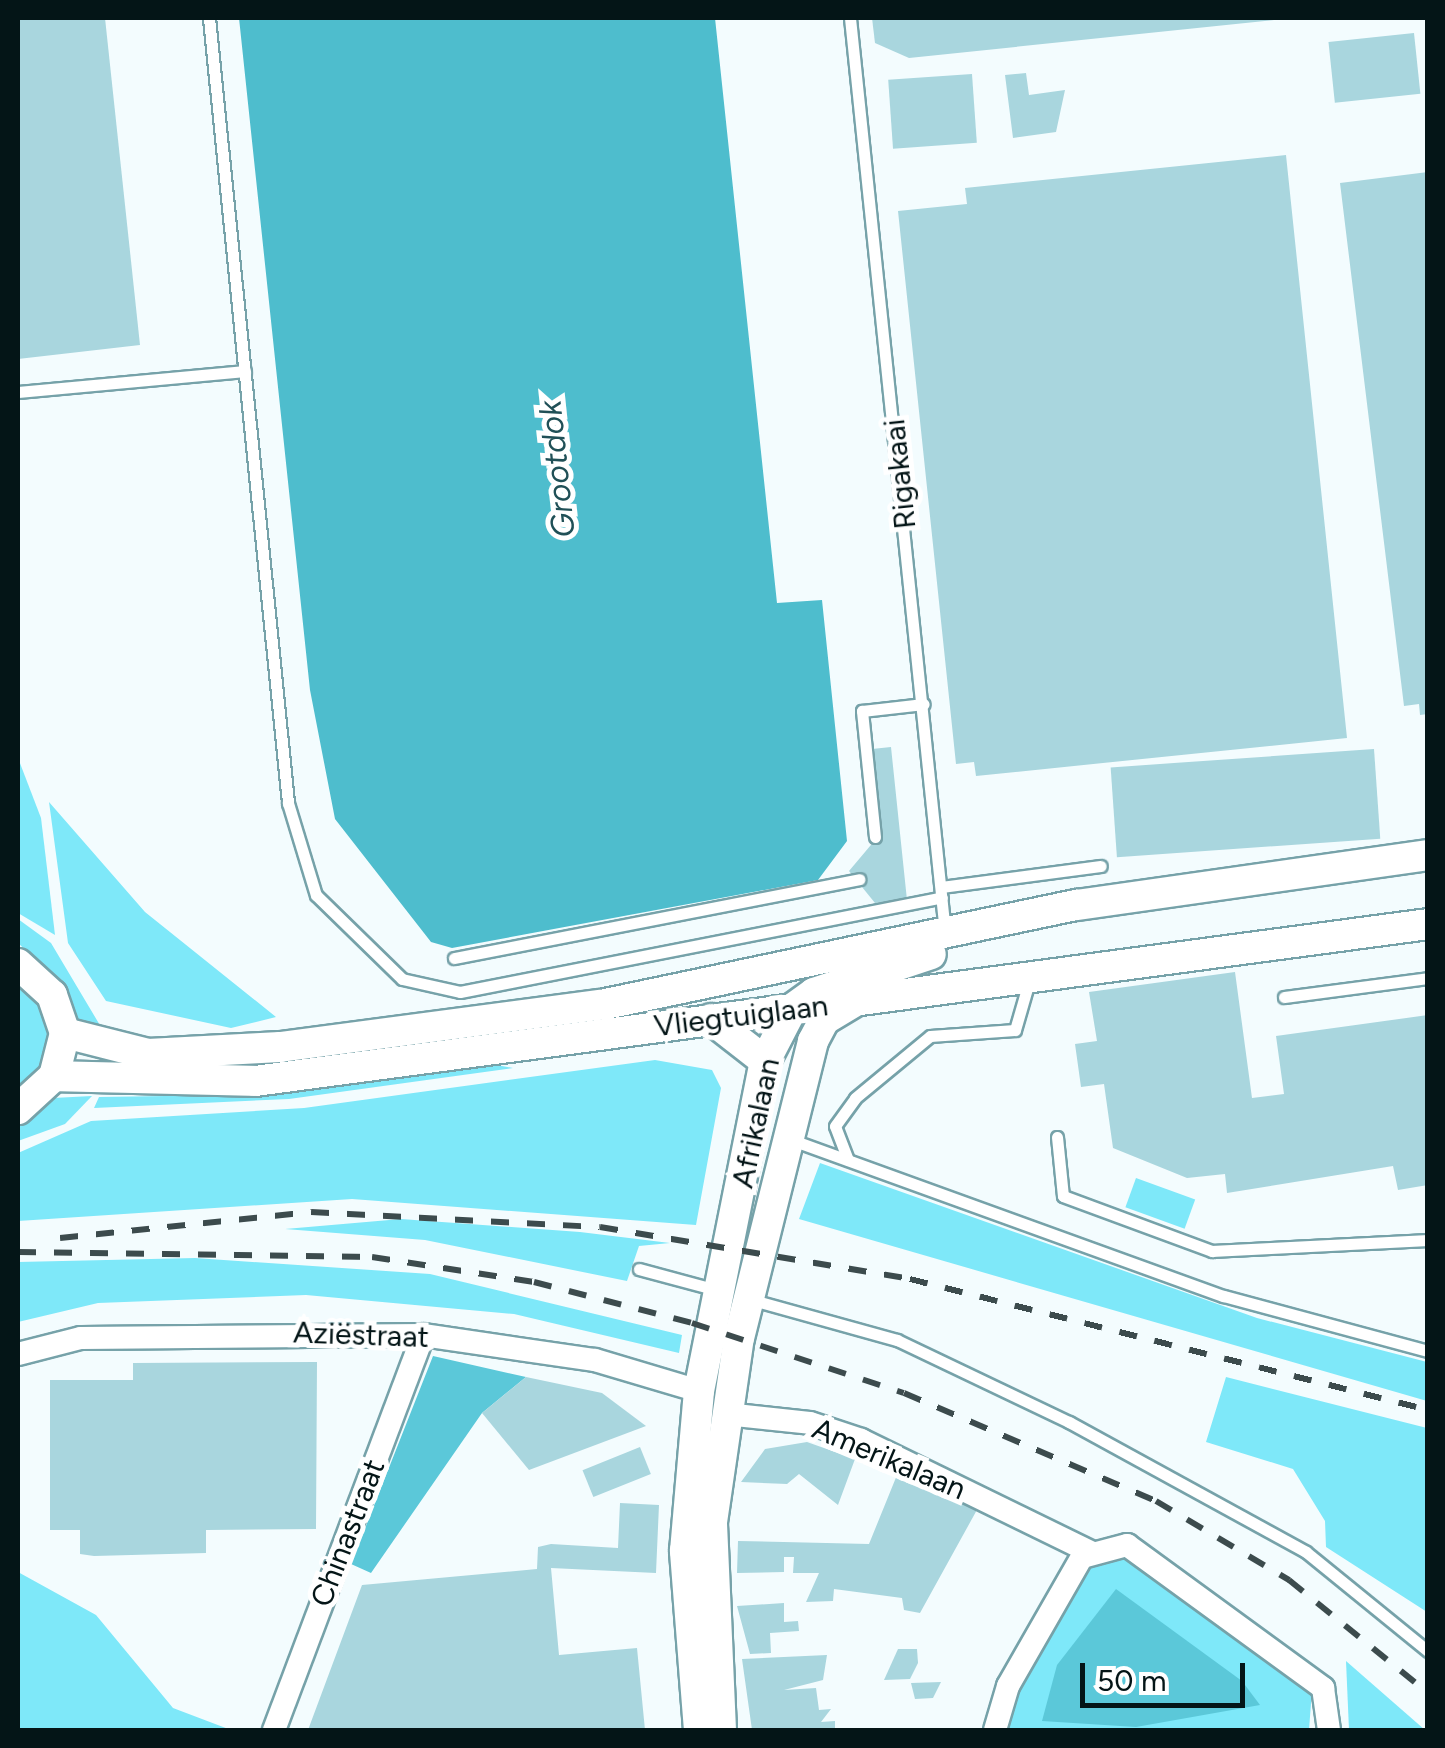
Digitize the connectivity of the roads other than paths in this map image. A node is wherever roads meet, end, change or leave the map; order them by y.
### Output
1 (209, 18) edge
2 (850, 18) edge
3 (244, 371) junction
4 (18, 392) edge
5 (924, 704) junction
6 (875, 837) dead end
7 (1428, 855) edge
8 (1101, 866) dead end
9 (858, 879) dead end
10 (941, 892) junction
11 (1140, 895) junction
12 (1428, 924) edge
13 (945, 932) junction
14 (454, 958) dead end
15 (18, 964) edge
16 (751, 975) junction
17 (1030, 978) junction
18 (1428, 978) edge
19 (1284, 997) dead end
20 (855, 1002) junction
21 (792, 1010) junction
22 (711, 1019) junction
23 (65, 1033) junction
24 (765, 1061) junction
25 (808, 1066) junction
26 (54, 1076) junction
27 (18, 1108) edge
28 (1057, 1137) dead end
29 (792, 1140) junction
30 (848, 1160) junction
31 (1428, 1240) edge
32 (639, 1270) dead end
33 (734, 1295) junction
34 (423, 1335) junction
35 (1428, 1351) edge
36 (18, 1354) edge
37 (699, 1392) junction
38 (726, 1414) junction
39 (1091, 1552) junction
40 (1428, 1651) edge
41 (274, 1730) edge
42 (698, 1730) edge
43 (721, 1730) edge
44 (995, 1730) edge
45 (1329, 1730) edge

1 - 3 lane
2 - 5 lane, Rigakaai
3 - 4 lane
3 - 10 lane
5 - 6 lane
5 - 10 lane, Rigakaai
7 - 11 main road, Vliegtuiglaan
8 - 10 lane
9 - 14 lane
10 - 13 lane, Rigakaai
11 - 13 main road, Vliegtuiglaan
11 - 21 main road
12 - 17 main road, Vliegtuiglaan
13 - 16 main road, Vliegtuiglaan
15 - 23 main road
16 - 21 main road
16 - 23 main road, Vliegtuiglaan
17 - 20 main road, Vliegtuiglaan
17 - 30 lane
18 - 19 lane
20 - 21 main road, Vliegtuiglaan
20 - 25 main road
21 - 22 main road, Vliegtuiglaan
21 - 24 main road, Afrikalaan
21 - 25 main road, Afrikalaan
22 - 24 main road
22 - 26 main road, Vliegtuiglaan
23 - 26 main road
24 - 33 main road, Afrikalaan
25 - 29 main road, Afrikalaan
26 - 27 main road
28 - 31 lane
29 - 30 lane
29 - 33 main road, Afrikalaan
30 - 35 lane
32 - 33 lane
33 - 37 main road, Afrikalaan
33 - 38 main road, Afrikalaan
33 - 40 lane
34 - 36 street, Aziëstraat
34 - 37 street, Aziëstraat
34 - 41 street, Chinastraat
37 - 42 main road, Afrikalaan
38 - 39 street, Amerikalaan
38 - 43 main road, Afrikalaan
39 - 44 street
39 - 45 street

